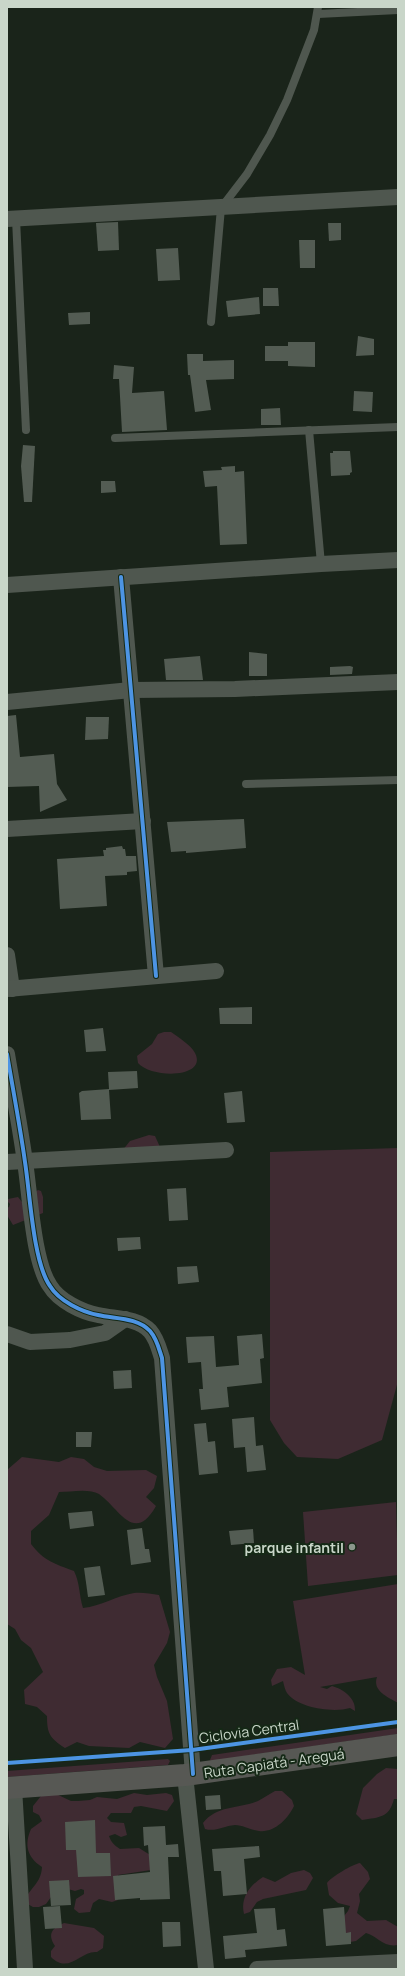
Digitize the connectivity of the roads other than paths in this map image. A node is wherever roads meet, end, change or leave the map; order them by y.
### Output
1 (398, 10) edge
2 (318, 11) edge
3 (398, 197) edge
4 (222, 208) junction
5 (11, 219) edge
6 (211, 322) dead end
7 (398, 427) edge
8 (26, 430) dead end
9 (309, 430) junction
10 (115, 438) dead end
11 (398, 560) edge
12 (321, 564) junction
13 (121, 577) junction
14 (7, 585) edge
15 (398, 682) edge
16 (132, 690) junction
17 (7, 702) edge
18 (398, 780) edge
19 (246, 784) dead end
20 (143, 821) junction
21 (7, 829) edge
22 (7, 955) edge
23 (216, 971) dead end
24 (156, 976) junction
25 (9, 989) edge
26 (7, 1054) edge
27 (226, 1150) dead end
28 (25, 1161) junction
29 (7, 1162) edge
30 (125, 1319) junction
31 (7, 1334) edge
32 (398, 1745) edge
33 (189, 1774) junction
34 (10, 1788) edge
35 (398, 1962) edge
36 (25, 1969) edge
37 (206, 1969) edge
38 (257, 1969) edge

1 - 2 lane
2 - 4 lane
3 - 4 street
4 - 5 street
4 - 6 lane
5 - 8 lane
7 - 9 lane
9 - 10 lane
9 - 12 lane
11 - 12 street
12 - 13 street
13 - 14 street
13 - 16 street
15 - 16 street
16 - 17 street
16 - 20 street
18 - 19 lane
20 - 21 street
20 - 24 street
22 - 25 street
23 - 24 street
24 - 25 street
26 - 28 street
27 - 28 street
28 - 29 street
28 - 30 street
30 - 31 street
30 - 33 street
32 - 33 main road, Ruta Capiatá - Areguá
33 - 34 main road, Ruta Capiatá - Areguá
33 - 37 street
34 - 36 street
35 - 38 street

